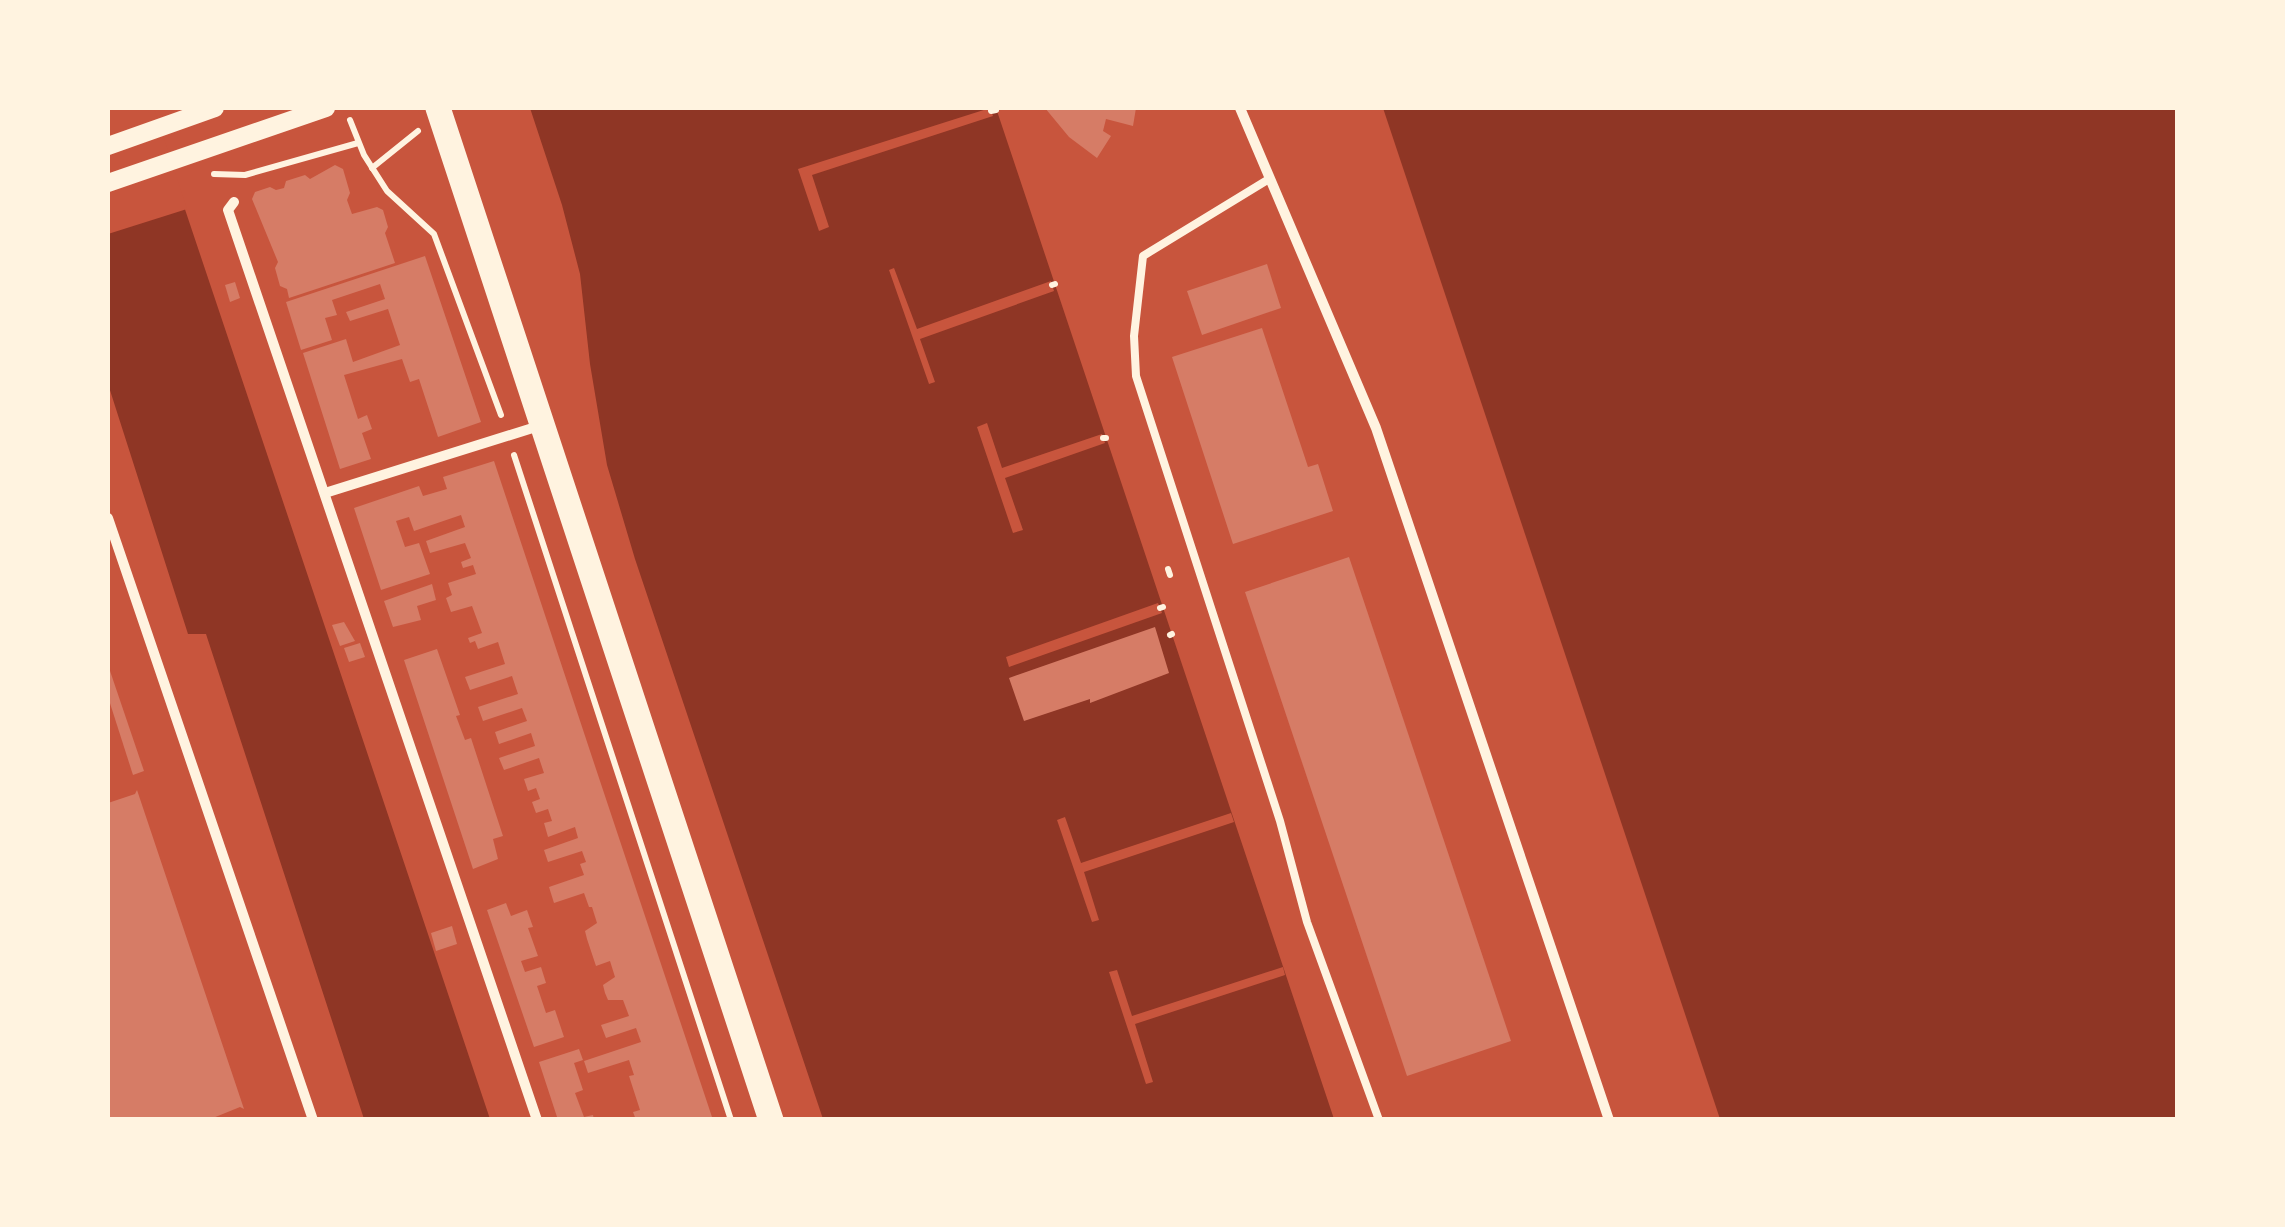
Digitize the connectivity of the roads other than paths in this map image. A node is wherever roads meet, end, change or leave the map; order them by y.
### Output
1 (215, 108) edge
2 (326, 108) edge
3 (1240, 108) edge
4 (439, 110) edge
5 (108, 146) edge
6 (1268, 179) junction
7 (108, 183) edge
8 (234, 202) dead end
9 (543, 425) junction
10 (325, 493) junction
11 (108, 518) edge
12 (313, 1120) edge
13 (537, 1120) edge
14 (770, 1120) edge
15 (1379, 1120) edge
16 (1610, 1120) edge

1 - 5 street
2 - 7 street
3 - 6 street
4 - 9 main road
6 - 15 lane
6 - 16 street
8 - 10 street
9 - 10 street
9 - 14 main road
10 - 13 street
11 - 12 street

